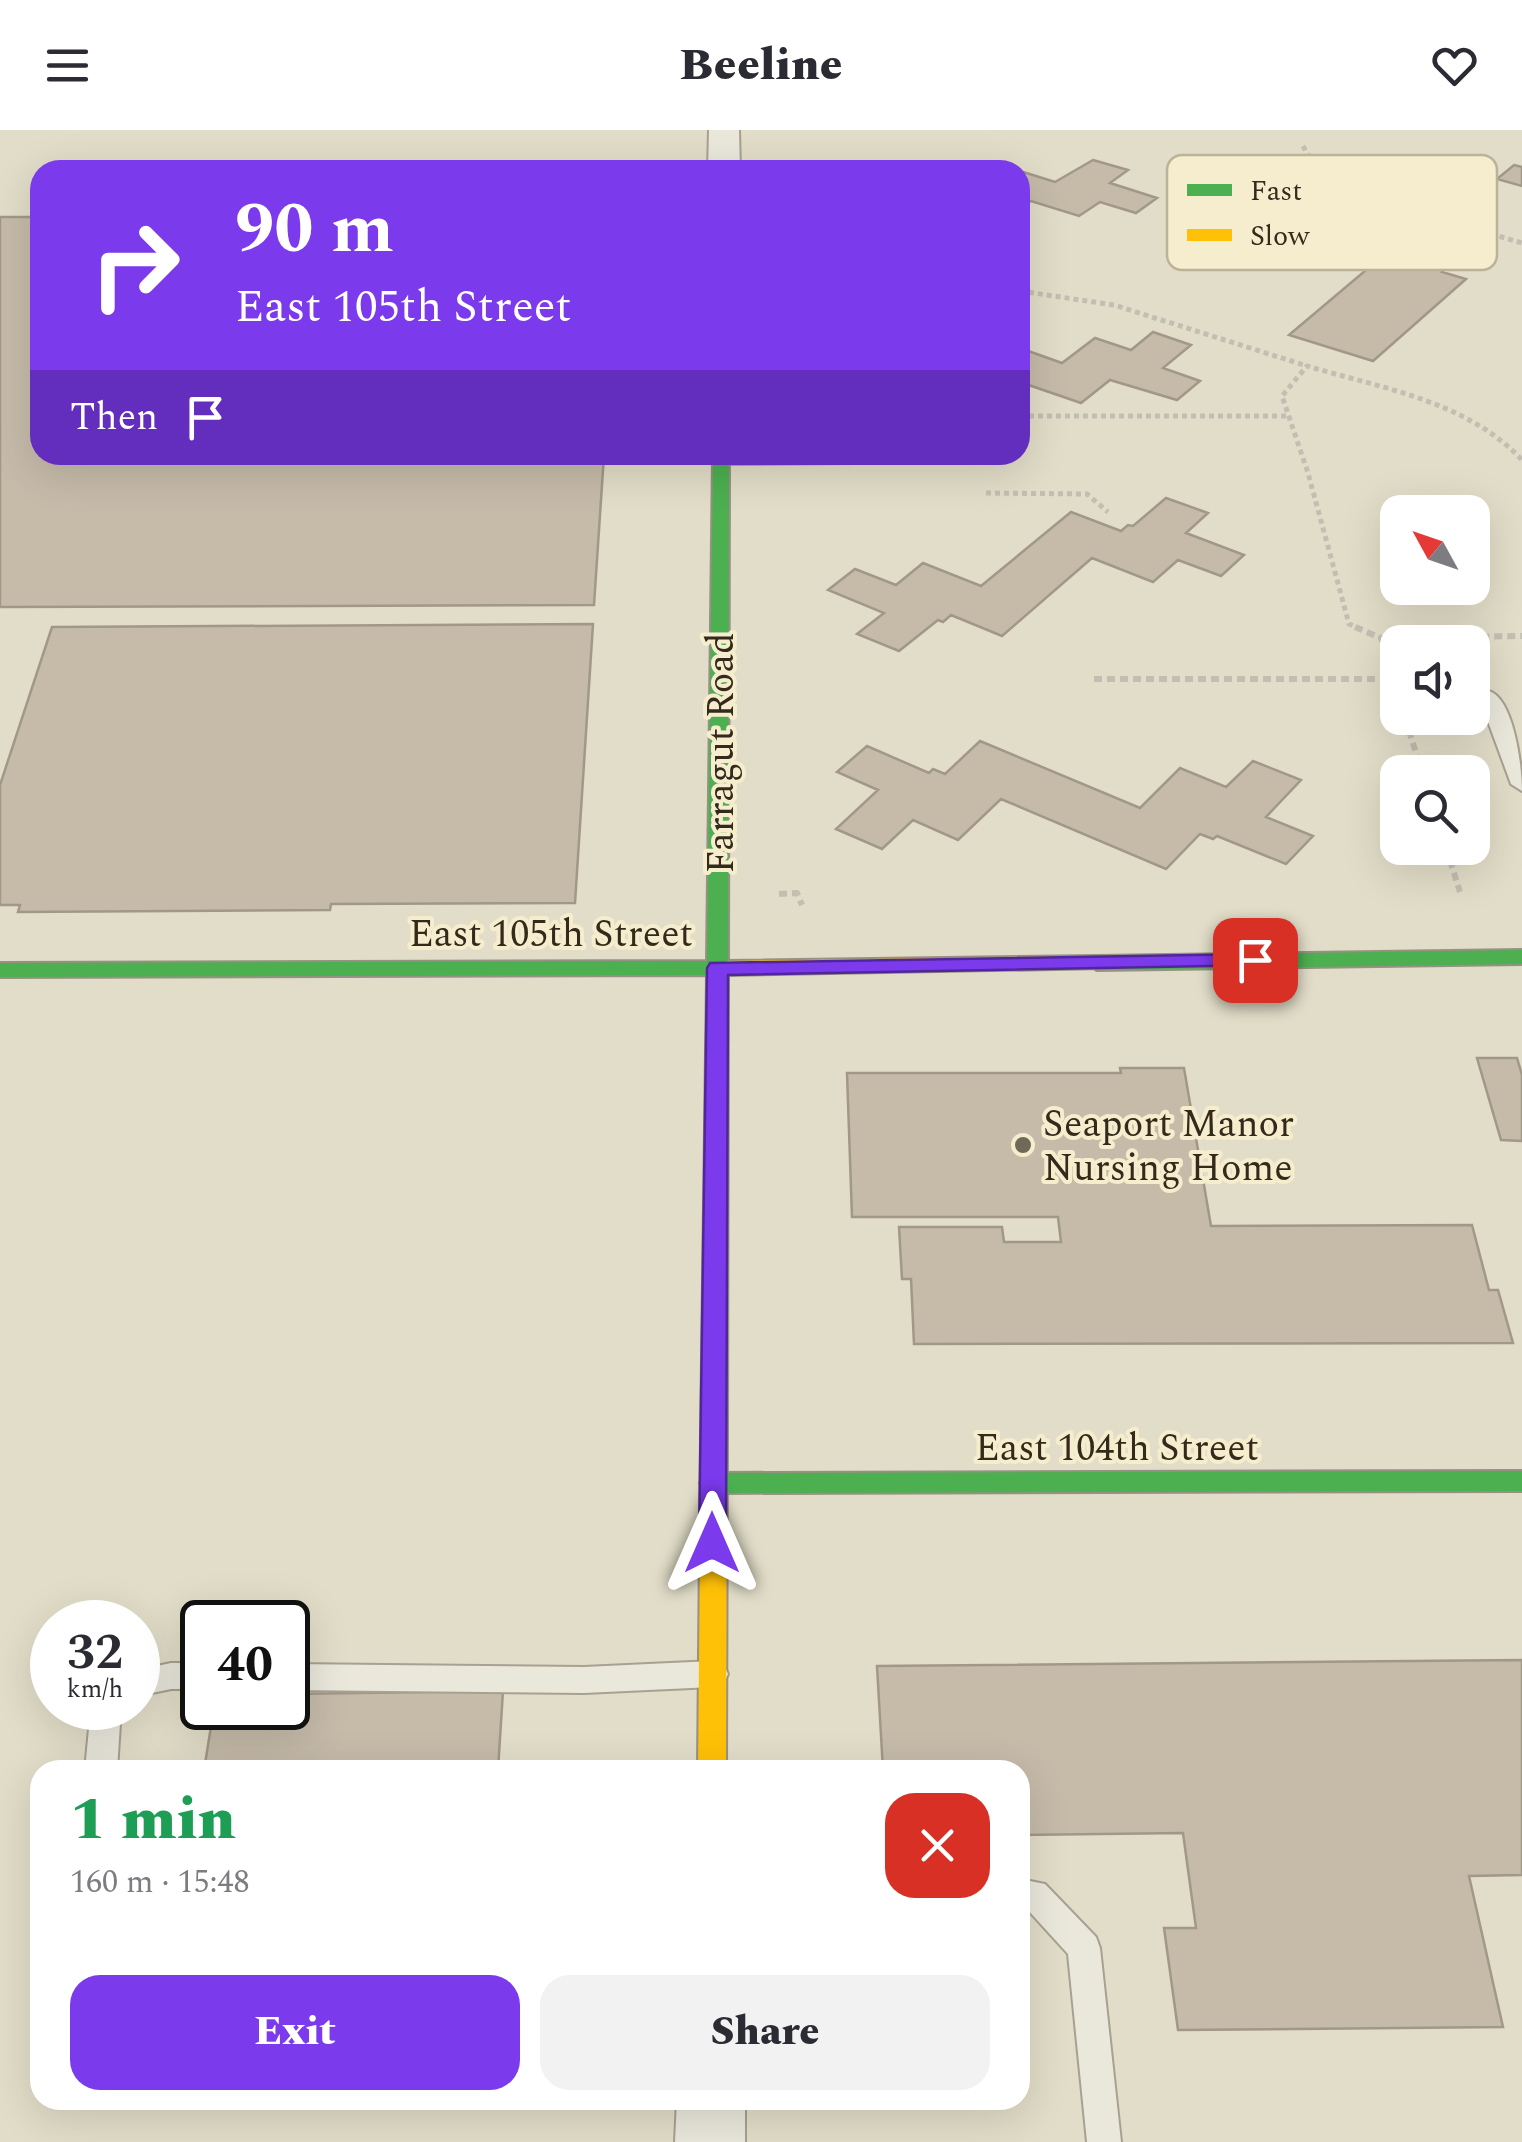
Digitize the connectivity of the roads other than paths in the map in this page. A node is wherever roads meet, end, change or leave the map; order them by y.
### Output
1 (724, 130) edge
2 (724, 160) edge
3 (722, 465) edge
4 (1490, 700) edge
5 (1522, 784) edge
6 (1522, 956) edge
7 (718, 968) junction
8 (0, 970) edge
9 (1522, 1481) edge
10 (713, 1482) junction
11 (712, 1674) junction
12 (310, 1677) edge
13 (105, 1730) edge
14 (103, 1760) edge
15 (712, 1760) edge
16 (1030, 1894) edge
17 (710, 2110) edge
18 (710, 2142) edge
19 (1104, 2142) edge

1 - 2 street
3 - 7 street, Farragut Road
4 - 5 lane
6 - 7 street, East 105th Street
7 - 8 street, East 105th Street
7 - 10 street, Farragut Road
9 - 10 street, East 104th Street
10 - 11 street, Farragut Road
11 - 12 lane
11 - 15 street, Farragut Road
13 - 14 lane
16 - 19 lane
17 - 18 street

